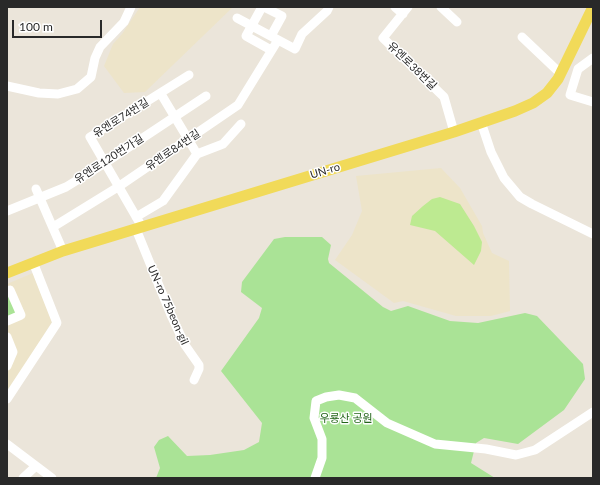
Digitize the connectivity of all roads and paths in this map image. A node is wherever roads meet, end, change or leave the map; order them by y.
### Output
1 (131, 7) edge
2 (263, 7) edge
3 (329, 7) edge
4 (395, 7) edge
5 (441, 7) edge
6 (593, 7) edge
7 (406, 11) edge
8 (237, 18) dead end
9 (457, 22) dead end
10 (252, 26) junction
11 (522, 37) dead end
12 (274, 38) junction
13 (271, 50) junction
14 (593, 58) edge
15 (561, 74) junction
16 (189, 76) dead end
17 (7, 86) edge
18 (161, 94) junction
19 (206, 96) dead end
20 (593, 102) edge
21 (175, 116) junction
22 (481, 122) junction
23 (241, 124) dead end
24 (454, 132) junction
25 (189, 140) junction
26 (197, 154) junction
27 (105, 163) junction
28 (118, 187) junction
29 (38, 193) junction
30 (8, 208) edge
31 (138, 225) junction
32 (53, 227) junction
33 (593, 234) edge
34 (63, 252) junction
35 (33, 262) junction
36 (7, 273) edge
37 (7, 291) edge
38 (7, 321) edge
39 (7, 337) edge
40 (7, 366) edge
41 (194, 380) dead end
42 (7, 399) edge
43 (593, 412) edge
44 (9, 448) edge
45 (36, 466) junction
46 (23, 478) edge
47 (52, 478) edge
48 (315, 478) edge

1 - 17 street
2 - 10 street, 유엔로84번길
2 - 12 street, 유엔로84번길
3 - 12 street
4 - 7 street, 유엔로38번길
5 - 9 street
6 - 15 main road, UN-ro
7 - 24 street, 유엔로38번길
8 - 10 street
10 - 12 street
10 - 13 street
11 - 15 street
12 - 13 street, 유엔로84번길
13 - 25 street, 유엔로84번길
14 - 20 street
15 - 22 main road, UN-ro
16 - 18 street, 유엔로74번길
18 - 21 street
18 - 27 street, 유엔로74번길
19 - 21 street, 유엔로120번가길
21 - 25 street
21 - 27 street, 유엔로120번가길
22 - 24 main road, UN-ro
22 - 33 street
23 - 26 street
24 - 31 main road, UN-ro
25 - 26 street
25 - 28 street, 유엔로84번길
26 - 31 street
27 - 28 street, 유엔로74번길
27 - 29 street, 유엔로120번가길
28 - 31 street, 유엔로74번길
28 - 32 street, 유엔로84번길
29 - 30 street, 유엔로120번가길
29 - 32 street
31 - 34 main road, UN-ro
31 - 41 street, UN-ro 75beon-gil
32 - 34 street
34 - 35 main road, UN-ro
35 - 36 main road, UN-ro
35 - 42 street
37 - 38 street
39 - 40 street
43 - 48 street
44 - 45 street
45 - 46 street
45 - 47 street

